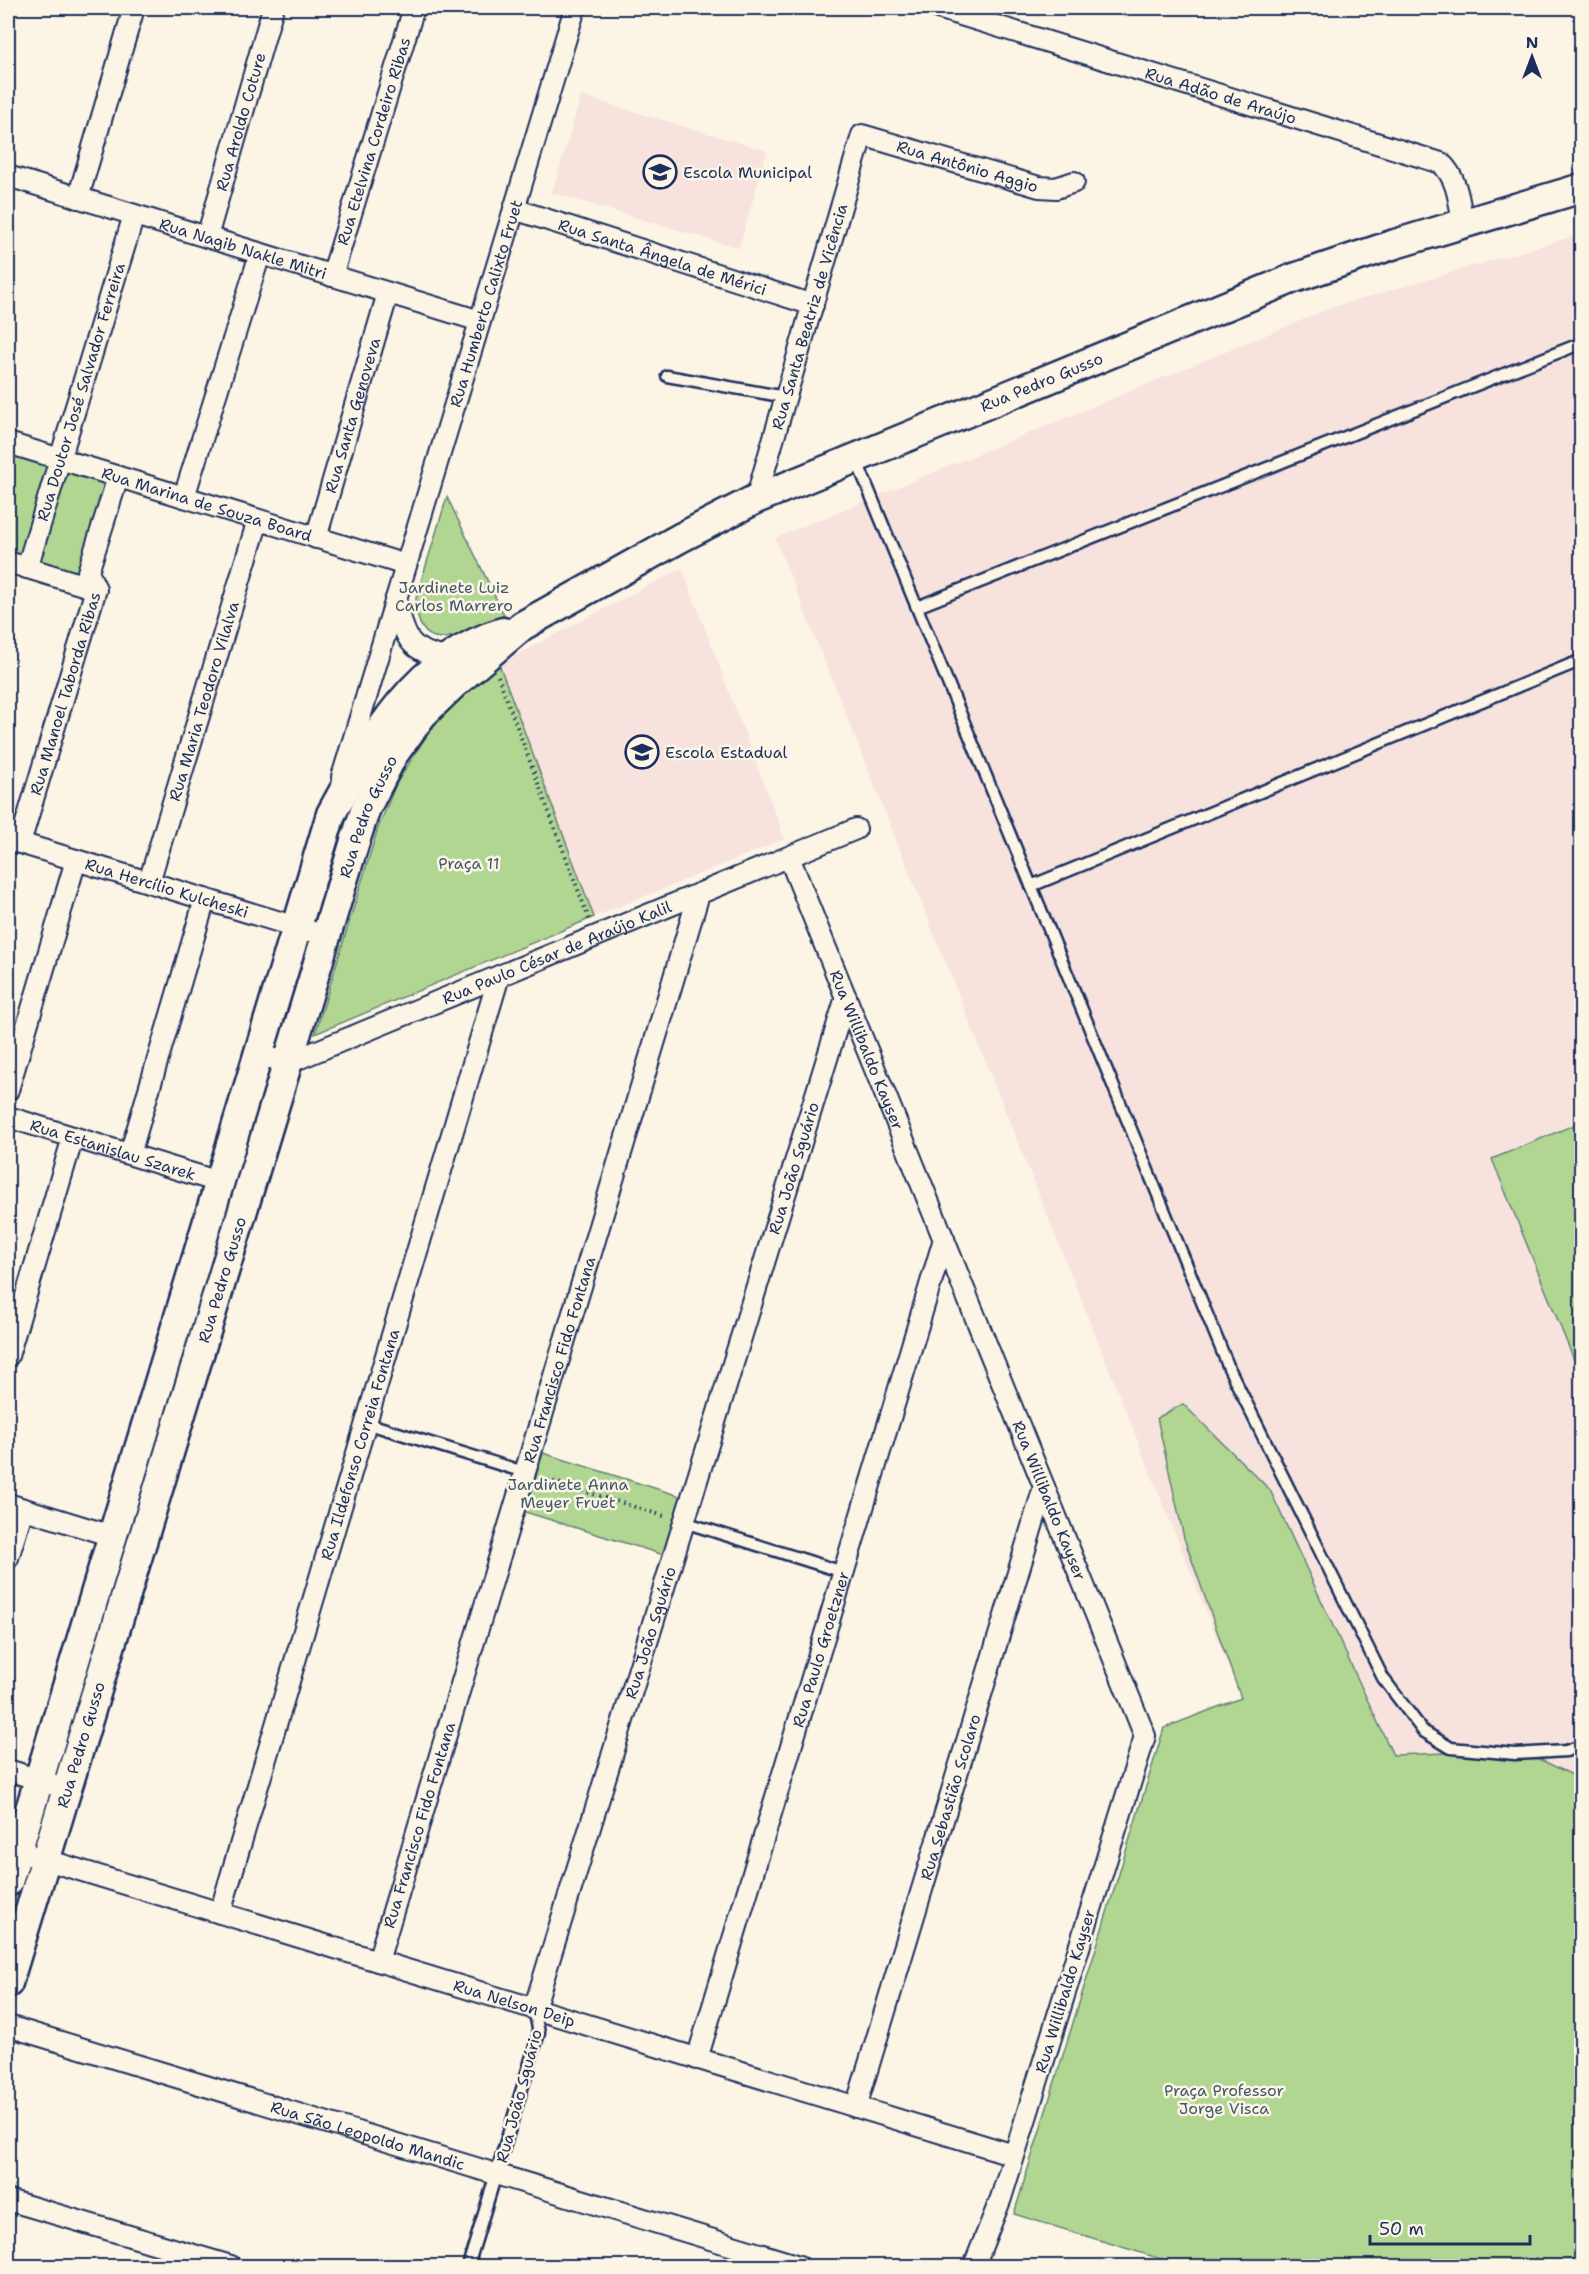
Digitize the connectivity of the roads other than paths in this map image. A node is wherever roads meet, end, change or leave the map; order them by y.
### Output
1 (134, 8) edge
2 (273, 8) edge
3 (414, 8) edge
4 (575, 8) edge
5 (938, 8) edge
6 (862, 135) joint
7 (8, 177) edge
8 (1074, 182) dead end
9 (1581, 188) edge
10 (78, 198) junction
11 (514, 209) junction
12 (134, 215) junction
13 (1463, 223) junction
14 (207, 237) junction
15 (260, 254) junction
16 (332, 276) junction
17 (388, 293) junction
18 (813, 305) junction
19 (480, 321) junction
20 (1581, 343) edge
21 (667, 376) dead end
22 (786, 397) junction
23 (8, 443) edge
24 (855, 456) junction
25 (60, 459) junction
26 (118, 477) junction
27 (184, 497) junction
28 (756, 499) junction
29 (258, 520) junction
30 (316, 538) junction
31 (8, 562) edge
32 (406, 565) junction
33 (27, 568) junction
34 (96, 589) junction
35 (396, 599) junction
36 (917, 607) junction
37 (522, 626) junction
38 (448, 658) junction
39 (1581, 660) edge
40 (331, 814) junction
41 (856, 830) dead end
42 (14, 841) edge
43 (789, 857) junction
44 (76, 860) junction
45 (148, 882) junction
46 (1031, 886) junction
47 (699, 894) junction
48 (205, 899) junction
49 (296, 927) junction
50 (326, 936) junction
51 (499, 976) junction
52 (846, 997) junction
53 (258, 1054) junction
54 (288, 1063) junction
55 (8, 1090) edge
56 (8, 1117) edge
57 (74, 1137) junction
58 (130, 1154) junction
59 (219, 1182) junction
60 (944, 1239) junction
61 (8, 1356) edge
62 (366, 1423) junction
63 (525, 1472) junction
64 (1044, 1487) junction
65 (15, 1507) edge
66 (684, 1522) junction
67 (112, 1536) junction
68 (8, 1558) edge
69 (843, 1572) junction
70 (1581, 1746) edge
71 (8, 1770) edge
72 (38, 1780) junction
73 (67, 1789) junction
74 (17, 1851) junction
75 (45, 1860) junction
76 (8, 1882) edge
77 (220, 1913) junction
78 (378, 1961) junction
79 (8, 1983) edge
80 (534, 2009) junction
81 (8, 2026) edge
82 (697, 2058) junction
83 (856, 2107) junction
84 (1014, 2156) junction
85 (497, 2175) junction
86 (8, 2200) edge
87 (231, 2266) edge
88 (468, 2266) edge
89 (799, 2266) edge
90 (974, 2266) edge

1 - 10 street
2 - 14 street, Rua Aroldo Coture
3 - 16 street, Rua Etelvina Cordeiro Ribas
4 - 11 street, Rua Humberto Calixto Fruet
5 - 13 street, Rua Adão de Araújo
6 - 8 street, Rua Antônio Aggio
6 - 18 street, Rua Santa Beatriz de Vicência
7 - 10 street, Rua Nagib Nakle Mitri
9 - 13 main road, Rua Pedro Gusso
10 - 12 street, Rua Nagib Nakle Mitri
11 - 18 street, Rua Santa Ângela de Mérici
11 - 19 street, Rua Humberto Calixto Fruet
12 - 14 street, Rua Nagib Nakle Mitri
12 - 25 street, Rua Doutor José Salvador Ferreira
13 - 24 main road, Rua Pedro Gusso
14 - 15 street, Rua Nagib Nakle Mitri
15 - 16 street, Rua Nagib Nakle Mitri
15 - 27 street
16 - 17 street, Rua Nagib Nakle Mitri
17 - 19 street, Rua Nagib Nakle Mitri
17 - 30 street, Rua Santa Genoveva
18 - 22 street, Rua Santa Beatriz de Vicência
19 - 32 street, Rua Humberto Calixto Fruet
20 - 36 lane
21 - 22 lane
22 - 28 street, Rua Santa Beatriz de Vicência
23 - 25 street, Rua Marina de Souza Board
24 - 28 main road, Rua Pedro Gusso
24 - 36 lane
25 - 26 street, Rua Marina de Souza Board
25 - 33 street, Rua Doutor José Salvador Ferreira
26 - 27 street, Rua Marina de Souza Board
26 - 34 street, Rua Manoel Taborda Ribas
27 - 29 street, Rua Marina de Souza Board
28 - 37 main road, Rua Pedro Gusso
29 - 30 street, Rua Marina de Souza Board
29 - 45 street, Rua Maria Teodoro Vilalva
30 - 32 street, Rua Marina de Souza Board
31 - 33 street
32 - 35 street, Rua Humberto Calixto Fruet
33 - 34 street
34 - 42 street, Rua Manoel Taborda Ribas
35 - 38 street
35 - 40 street, Rua Humberto Calixto Fruet
36 - 46 lane
37 - 38 main road, Rua Pedro Gusso
37 - 50 main road, Rua Pedro Gusso
38 - 40 main road, Rua Pedro Gusso
39 - 46 lane
40 - 49 main road, Rua Pedro Gusso
41 - 43 street, Rua Paulo César de Araújo Kalil
42 - 44 street, Rua Hercílio Kulcheski
43 - 47 street, Rua Paulo César de Araújo Kalil
43 - 52 street, Rua Willibaldo Kayser
44 - 45 street, Rua Hercílio Kulcheski
44 - 55 street
45 - 48 street, Rua Hercílio Kulcheski
46 - 70 lane
47 - 51 street, Rua Paulo César de Araújo Kalil
47 - 63 street, Rua Francisco Fido Fontana
48 - 49 street, Rua Hercílio Kulcheski
48 - 58 street
49 - 50 street, Rua Hercílio Kulcheski
49 - 53 main road, Rua Pedro Gusso
50 - 54 main road, Rua Pedro Gusso
51 - 54 street, Rua Paulo César de Araújo Kalil
51 - 62 street, Rua Ildefonso Correia Fontana
52 - 60 street, Rua Willibaldo Kayser
52 - 66 street, Rua João Sguário
53 - 54 street
53 - 59 main road, Rua Pedro Gusso
54 - 73 main road, Rua Pedro Gusso
56 - 57 street, Rua Estanislau Szarek
57 - 58 street, Rua Estanislau Szarek
57 - 61 street
58 - 59 street, Rua Estanislau Szarek
59 - 67 main road, Rua Pedro Gusso
60 - 64 street, Rua Willibaldo Kayser
60 - 69 street, Rua Paulo Groetzner
62 - 63 lane
62 - 77 street, Rua Ildefonso Correia Fontana
63 - 78 street, Rua Francisco Fido Fontana
64 - 83 street, Rua Sebastião Scolaro
64 - 84 street, Rua Willibaldo Kayser
65 - 67 street
65 - 68 street
66 - 69 lane
66 - 80 street, Rua João Sguário
67 - 72 main road, Rua Pedro Gusso
69 - 82 street, Rua Paulo Groetzner
71 - 72 street
72 - 73 street
72 - 74 main road, Rua Pedro Gusso
73 - 75 main road, Rua Pedro Gusso
74 - 75 street, Rua Nelson Deip
74 - 76 main road, Rua Pedro Gusso
75 - 77 street, Rua Nelson Deip
75 - 79 main road, Rua Pedro Gusso
77 - 78 street, Rua Nelson Deip
78 - 80 street, Rua Nelson Deip
80 - 82 street, Rua Nelson Deip
80 - 85 lane, Rua João Sguário
81 - 85 street, Rua São Leopoldo Mandic
82 - 83 street, Rua Nelson Deip
83 - 84 street, Rua Nelson Deip
84 - 90 street, Rua Willibaldo Kayser
85 - 88 lane, Rua João Sguário
85 - 89 street, Rua São Leopoldo Mandic
86 - 87 street

